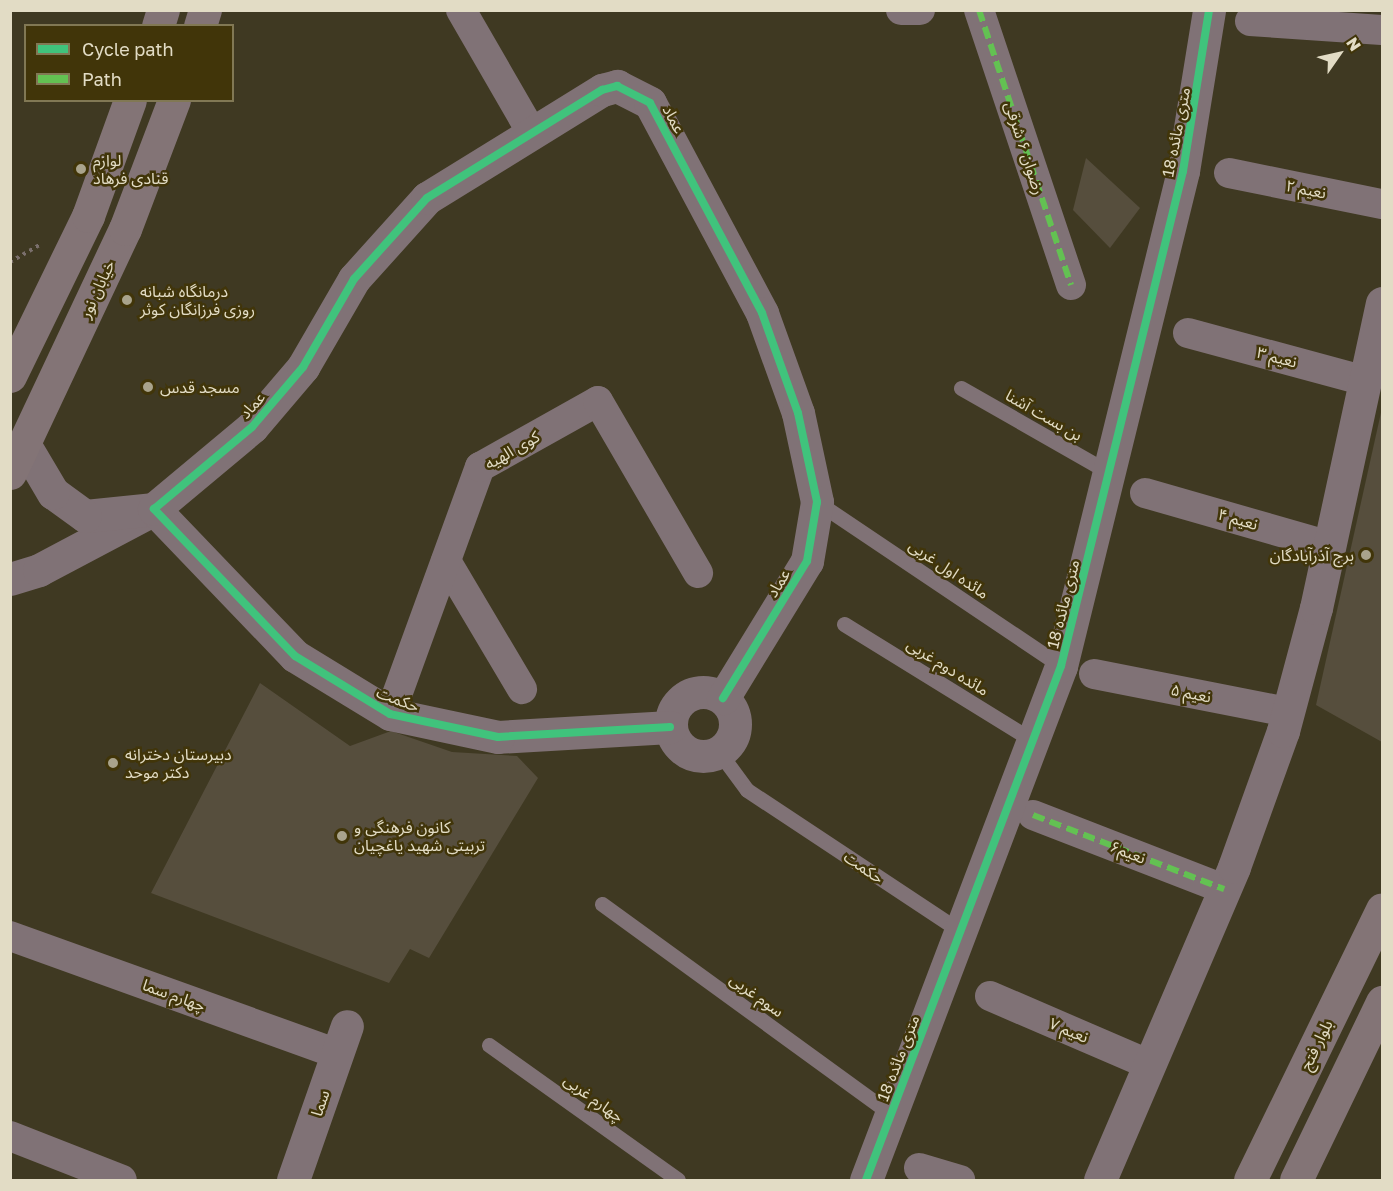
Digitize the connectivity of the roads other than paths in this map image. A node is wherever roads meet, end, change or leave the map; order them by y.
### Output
1 (461, 10) edge
2 (901, 10) edge
3 (920, 10) edge
4 (979, 10) edge
5 (1209, 10) edge
6 (1250, 21) dead end
7 (1383, 30) edge
8 (129, 102) edge
9 (173, 102) edge
10 (532, 133) junction
11 (1229, 173) dead end
12 (1383, 204) edge
13 (1071, 285) dead end
14 (1383, 303) edge
15 (1188, 333) dead end
16 (10, 376) edge
17 (1366, 381) junction
18 (961, 388) dead end
19 (24, 444) junction
20 (10, 473) edge
21 (1110, 473) junction
22 (1145, 493) dead end
23 (817, 502) junction
24 (154, 509) junction
25 (1330, 546) junction
26 (446, 561) junction
27 (698, 573) dead end
28 (10, 579) edge
29 (844, 624) dead end
30 (1061, 666) junction
31 (1094, 674) dead end
32 (522, 689) dead end
33 (723, 698) junction
34 (1288, 712) junction
35 (390, 714) junction
36 (670, 727) junction
37 (1032, 740) junction
38 (719, 752) junction
39 (1033, 815) dead end
40 (1224, 889) junction
41 (602, 904) dead end
42 (1383, 909) edge
43 (960, 931) junction
44 (10, 936) edge
45 (990, 996) dead end
46 (1383, 1002) edge
47 (342, 1040) joint
48 (489, 1045) dead end
49 (1148, 1064) junction
50 (891, 1114) junction
51 (10, 1136) edge
52 (919, 1168) dead end
53 (122, 1180) edge
54 (294, 1180) edge
55 (678, 1180) edge
56 (866, 1180) edge
57 (960, 1180) edge
58 (1100, 1180) edge
59 (1250, 1180) edge
60 (1296, 1180) edge

1 - 10 street
2 - 3 street
4 - 13 street, رضوان ۶ شرقی
5 - 21 street, 18 متری مائده
6 - 7 street
8 - 16 main road
9 - 19 main road, خیابان نور
10 - 23 street, عماد
10 - 24 street, عماد
11 - 12 street, نعیم ۲
14 - 17 street
15 - 17 street, نعیم ۳
17 - 25 street
18 - 21 lane, بن بست آشنا
19 - 20 main road, خیابان نور
19 - 24 street
21 - 30 street, 18 متری مائده
22 - 25 street, نعیم ۴
23 - 30 lane, مائده اول غربی
23 - 33 street, عماد
24 - 28 street
24 - 35 street, حکمت
25 - 34 street
26 - 27 street, کوی الهیه
26 - 32 street
26 - 35 street, کوی الهیه
29 - 37 lane, مائده دوم غربی
30 - 37 street, 18 متری مائده
31 - 34 street, نعیم ۵
33 - 36 street
33 - 38 street
34 - 40 street
35 - 36 street, حکمت
36 - 38 street
37 - 43 street, 18 متری مائده
38 - 43 lane, حکمت
39 - 40 street, نعیم۶
40 - 49 street
41 - 50 lane, سوم غربی
42 - 59 main road, بلوار فتح
43 - 50 street, 18 متری مائده
44 - 47 street, چهارم سما
45 - 49 street, نعیم ۷
46 - 60 main road
47 - 54 street, سما
48 - 55 lane, چهارم غربی
49 - 58 street
50 - 56 street, 18 متری مائده
51 - 53 street
52 - 57 street

